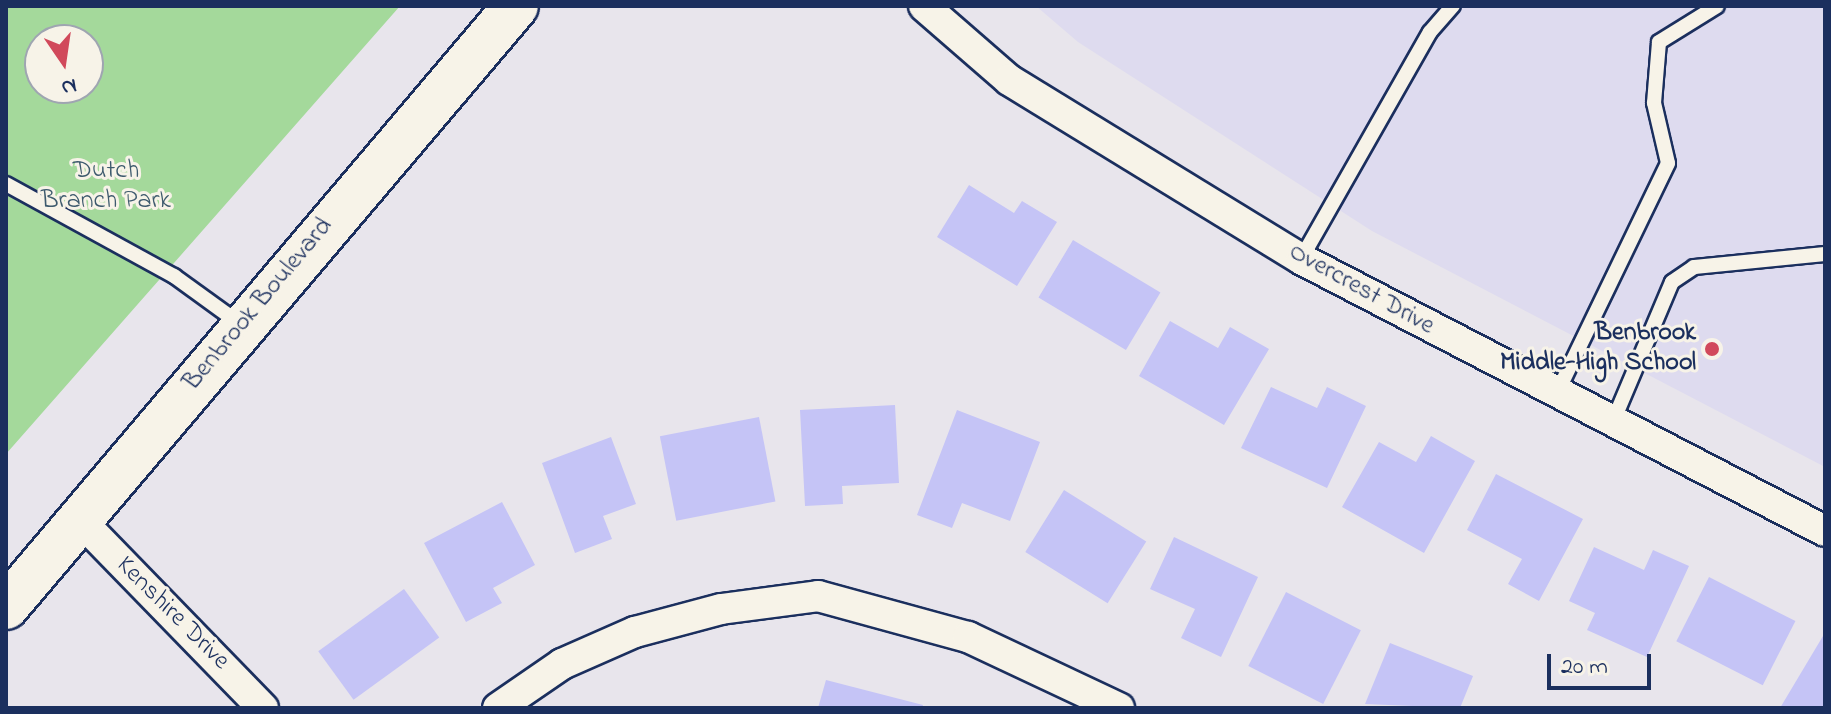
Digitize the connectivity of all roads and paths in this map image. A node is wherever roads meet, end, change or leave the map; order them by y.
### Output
1 (516, 6) edge
2 (924, 6) edge
3 (1453, 6) edge
4 (1717, 6) edge
5 (6, 184) edge
6 (1825, 255) edge
7 (1301, 259) junction
8 (242, 326) junction
9 (1556, 396) junction
10 (1612, 424) junction
11 (81, 521) junction
12 (1825, 531) edge
13 (6, 607) edge
14 (263, 708) edge
15 (498, 708) edge
16 (1119, 708) edge

1 - 8 highway, Benbrook Boulevard
2 - 7 street, Overcrest Drive
3 - 7 lane
4 - 9 lane
5 - 8 lane
6 - 10 lane
7 - 9 street, Overcrest Drive
8 - 11 highway, Benbrook Boulevard
9 - 10 street, Overcrest Drive
10 - 12 street, Overcrest Drive
11 - 13 highway, Benbrook Boulevard
11 - 14 street, Kenshire Drive
15 - 16 street

